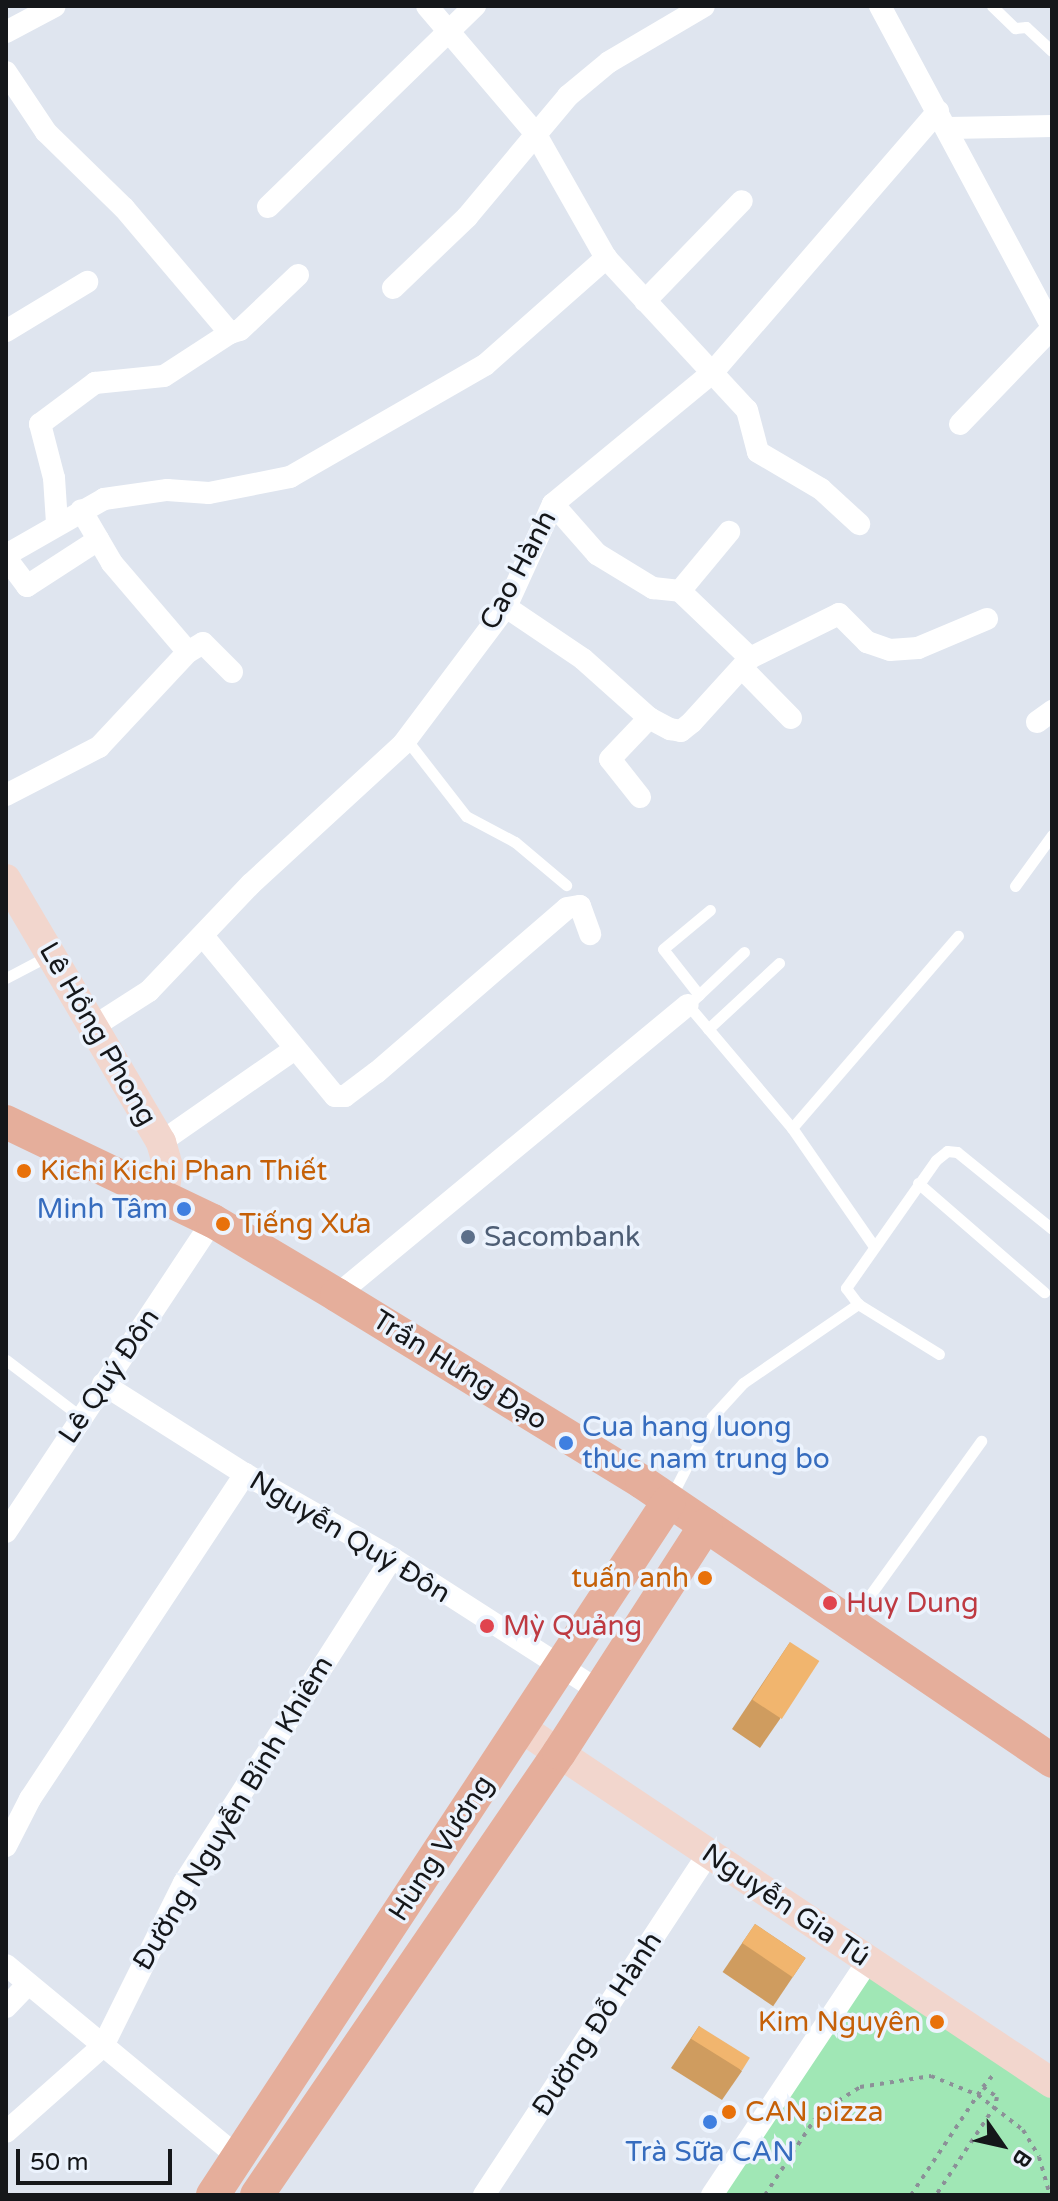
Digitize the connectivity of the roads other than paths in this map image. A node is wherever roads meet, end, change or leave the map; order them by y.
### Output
1 (55, 6) edge
2 (427, 6) edge
3 (475, 6) edge
4 (704, 6) edge
5 (880, 6) edge
6 (992, 6) edge
7 (448, 30) junction
8 (6, 32) edge
9 (1052, 51) edge
10 (6, 72) edge
11 (943, 120) junction
12 (1052, 126) edge
13 (535, 133) junction
14 (742, 201) dead end
15 (268, 207) dead end
16 (606, 258) junction
17 (298, 275) dead end
18 (87, 282) dead end
19 (393, 288) dead end
20 (645, 301) junction
21 (1052, 328) edge
22 (6, 331) edge
23 (230, 333) junction
24 (712, 373) junction
25 (960, 424) dead end
26 (553, 504) junction
27 (81, 510) junction
28 (57, 523) junction
29 (859, 524) dead end
30 (729, 532) dead end
31 (98, 540) junction
32 (6, 557) edge
33 (680, 591) junction
34 (506, 607) junction
35 (987, 619) dead end
36 (188, 652) junction
37 (746, 663) junction
38 (232, 672) dead end
39 (649, 718) junction
40 (791, 718) dead end
41 (406, 739) junction
42 (6, 795) edge
43 (640, 797) dead end
44 (1052, 835) edge
45 (6, 879) edge
46 (566, 885) dead end
47 (1015, 886) dead end
48 (710, 910) dead end
49 (590, 934) dead end
50 (203, 936) junction
51 (958, 936) dead end
52 (744, 952) dead end
53 (52, 954) junction
54 (779, 963) dead end
55 (6, 978) edge
56 (693, 1000) junction
57 (96, 1025) junction
58 (708, 1029) junction
59 (295, 1049) junction
60 (6, 1122) edge
61 (792, 1128) junction
62 (161, 1142) junction
63 (918, 1183) junction
64 (164, 1197) junction
65 (213, 1221) junction
66 (1052, 1229) edge
67 (873, 1245) junction
68 (1044, 1292) dead end
69 (337, 1295) junction
70 (858, 1304) junction
71 (939, 1354) dead end
72 (6, 1360) edge
73 (103, 1384) junction
74 (81, 1417) junction
75 (981, 1441) dead end
76 (245, 1474) junction
77 (669, 1501) junction
78 (706, 1525) junction
79 (6, 1532) edge
80 (392, 1558) junction
81 (849, 1623) junction
82 (559, 1669) junction
83 (598, 1690) junction
84 (520, 1727) junction
85 (559, 1753) junction
86 (1052, 1761) edge
87 (6, 1846) edge
88 (709, 1853) junction
89 (868, 1961) junction
90 (6, 1965) edge
91 (28, 1984) junction
92 (6, 2007) edge
93 (103, 2046) junction
94 (1052, 2083) edge
95 (6, 2132) edge
96 (238, 2157) junction
97 (213, 2195) edge
98 (257, 2195) edge
99 (484, 2195) edge
100 (712, 2195) edge

1 - 8 street
2 - 7 street
3 - 7 street
4 - 13 street
5 - 11 street
6 - 9 lane
7 - 13 street
7 - 15 street
10 - 23 street
11 - 12 street
11 - 21 street
11 - 24 street, Cao Hành
13 - 16 street
13 - 19 street
14 - 20 street
16 - 20 street
16 - 27 street
17 - 23 street
18 - 22 street
20 - 24 street
21 - 25 street
23 - 28 street
24 - 26 street, Cao Hành
24 - 29 street
26 - 33 street
26 - 34 street, Cao Hành
27 - 28 street
27 - 31 street
28 - 32 street
30 - 33 street
31 - 32 street
31 - 36 street
33 - 37 street
34 - 39 street
34 - 41 street, Cao Hành
35 - 37 street
36 - 38 street
36 - 42 street
37 - 39 street
37 - 40 street
39 - 43 street
41 - 46 lane
41 - 50 street, Cao Hành
44 - 47 lane
45 - 53 street, Lê Hồng Phong
48 - 56 lane
49 - 59 street
50 - 57 street, Cao Hành
50 - 59 street
51 - 61 lane
52 - 56 lane
53 - 55 lane
53 - 57 street, Lê Hồng Phong
54 - 58 lane
56 - 58 lane
56 - 69 street
57 - 62 street, Lê Hồng Phong
58 - 61 lane
59 - 62 street
60 - 64 main road, Trần Hưng Đạo
61 - 67 lane
62 - 64 street, Lê Hồng Phong
63 - 66 lane
63 - 67 lane
63 - 68 lane
64 - 65 main road, Trần Hưng Đạo
65 - 69 main road, Trần Hưng Đạo
65 - 73 street, Lê Quý Đôn
67 - 70 lane
69 - 77 main road, Trần Hưng Đạo
70 - 71 lane
70 - 77 lane
72 - 74 lane
73 - 74 street, Lê Quý Đôn
73 - 76 street, Nguyễn Quý Đôn
74 - 79 street, Lê Quý Đôn
75 - 81 lane
76 - 80 street, Nguyễn Quý Đôn
76 - 87 street
77 - 78 main road, Trần Hưng Đạo
77 - 82 main road, Hùng Vương
78 - 81 main road, Trần Hưng Đạo
78 - 83 main road, Hùng Vương
80 - 82 street, Nguyễn Quý Đôn
80 - 93 street, Đường Nguyễn Bỉnh Khiêm
81 - 86 main road, Trần Hưng Đạo
82 - 83 street, Nguyễn Quý Đôn
82 - 84 main road, Hùng Vương
83 - 85 main road, Hùng Vương
84 - 85 street, Nguyễn Gia Tú
84 - 96 main road, Hùng Vương
85 - 88 street, Nguyễn Gia Tú
85 - 98 main road, Hùng Vương
88 - 89 street, Nguyễn Gia Tú
88 - 99 street, Đường Đỗ Hành
89 - 94 street, Nguyễn Gia Tú
89 - 100 street
90 - 91 street
91 - 92 street
91 - 93 street
93 - 95 street, Đường Nguyễn Bỉnh Khiêm
93 - 96 street
96 - 97 main road, Hùng Vương

